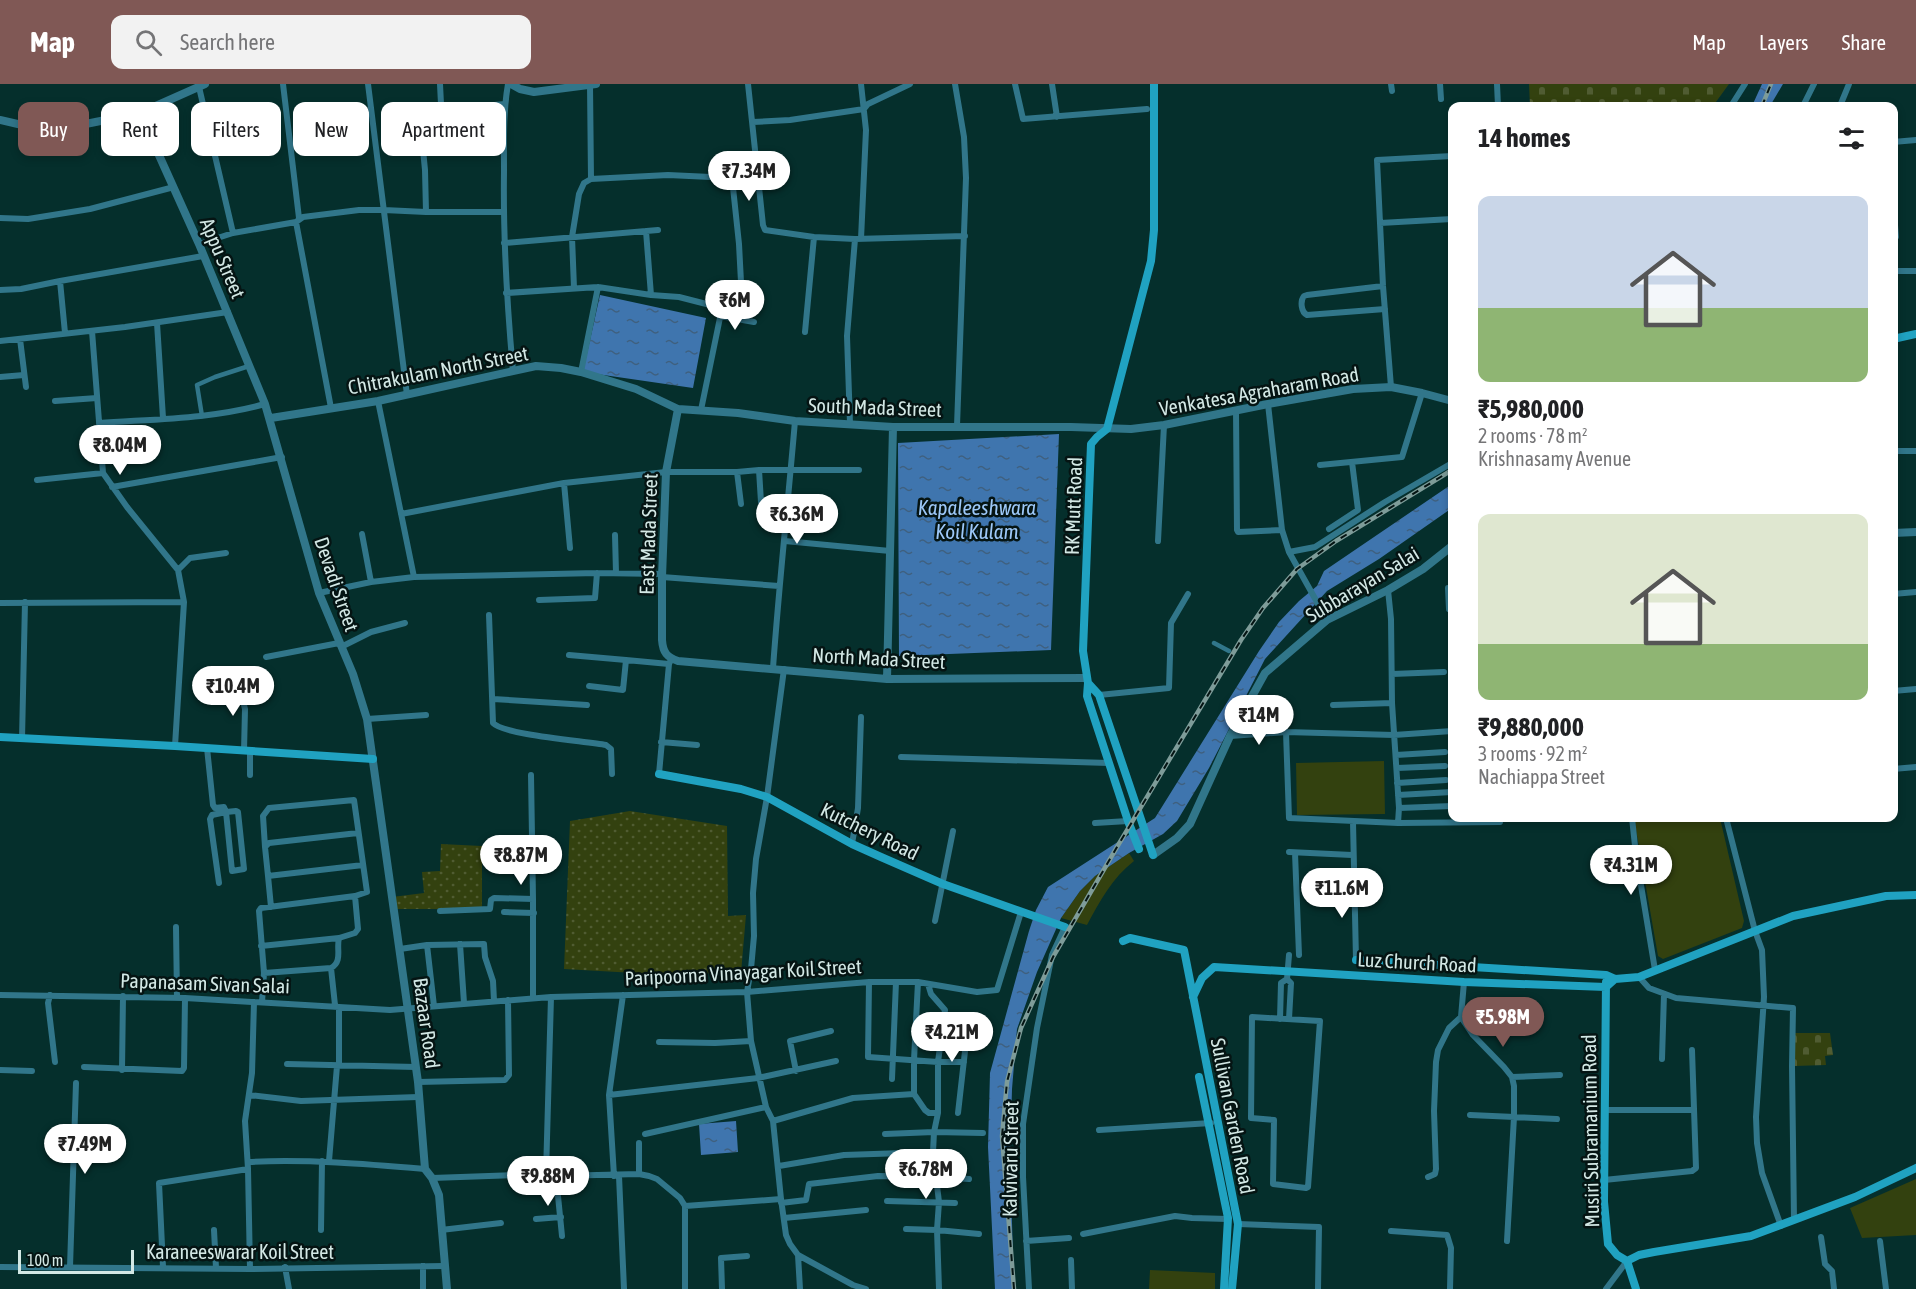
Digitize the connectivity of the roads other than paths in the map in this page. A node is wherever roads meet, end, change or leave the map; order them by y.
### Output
1 (282, 84) edge
2 (368, 84) edge
3 (440, 84) edge
4 (510, 84) edge
5 (748, 84) edge
6 (861, 84) edge
7 (910, 84) edge
8 (955, 84) edge
9 (1015, 84) edge
10 (1052, 84) edge
11 (1154, 84) edge
12 (1162, 84) edge
13 (1440, 84) edge
14 (1497, 84) edge
15 (1745, 84) edge
16 (1814, 84) edge
17 (1849, 84) edge
18 (202, 85) edge
19 (593, 85) edge
20 (1441, 99) dead end
21 (164, 102) edge
22 (441, 102) edge
23 (506, 102) edge
24 (1498, 102) edge
25 (1734, 102) edge
26 (1805, 102) edge
27 (1842, 102) edge
28 (864, 109) junction
29 (1148, 109) dead end
30 (1057, 117) junction
31 (0, 120) edge
32 (101, 121) edge
33 (753, 122) junction
34 (1916, 140) edge
35 (1898, 142) edge
36 (160, 156) edge
37 (424, 156) edge
38 (504, 156) edge
39 (1448, 156) edge
40 (759, 176) junction
41 (732, 178) junction
42 (591, 179) junction
43 (174, 187) junction
44 (384, 210) junction
45 (503, 212) junction
46 (426, 213) junction
47 (0, 218) edge
48 (1448, 219) edge
49 (298, 220) junction
50 (1380, 223) junction
51 (658, 230) dead end
52 (646, 231) junction
53 (233, 233) junction
54 (965, 236) junction
55 (572, 237) junction
56 (814, 237) junction
57 (858, 239) junction
58 (504, 243) junction
59 (199, 244) junction
60 (203, 256) junction
61 (1898, 271) edge
62 (1916, 271) edge
63 (60, 281) junction
64 (1383, 286) junction
65 (598, 287) junction
66 (574, 288) junction
67 (0, 290) edge
68 (506, 293) junction
69 (651, 295) junction
70 (722, 308) junction
71 (1385, 309) junction
72 (228, 312) junction
73 (720, 316) junction
74 (754, 322) dead end
75 (157, 323) junction
76 (92, 331) junction
77 (804, 332) dead end
78 (65, 333) junction
79 (1916, 334) edge
80 (1898, 338) edge
81 (20, 339) junction
82 (0, 341) edge
83 (250, 366) junction
84 (513, 371) junction
85 (581, 372) junction
86 (24, 375) junction
87 (0, 377) edge
88 (26, 387) dead end
89 (1391, 387) junction
90 (1422, 393) junction
91 (407, 395) junction
92 (97, 398) junction
93 (56, 401) dead end
94 (378, 401) junction
95 (1448, 401) edge
96 (265, 404) junction
97 (1268, 404) junction
98 (330, 408) junction
99 (678, 409) junction
100 (701, 410) junction
101 (1236, 410) junction
102 (202, 416) junction
103 (163, 418) junction
104 (271, 418) junction
105 (795, 421) junction
106 (99, 423) junction
107 (850, 424) junction
108 (1164, 425) junction
109 (957, 426) junction
110 (893, 427) junction
111 (1071, 427) joint
112 (1107, 429) junction
113 (1898, 451) edge
114 (1916, 451) edge
115 (282, 457) junction
116 (1352, 462) junction
117 (1320, 465) dead end
118 (1448, 465) edge
119 (759, 470) junction
120 (791, 470) junction
121 (859, 470) dead end
122 (666, 472) junction
123 (737, 472) junction
124 (103, 473) junction
125 (37, 480) dead end
126 (564, 483) junction
127 (112, 487) junction
128 (760, 502) dead end
129 (741, 504) dead end
130 (401, 514) junction
131 (1329, 529) dead end
132 (1282, 530) junction
133 (1898, 532) edge
134 (1916, 532) edge
135 (362, 534) dead end
136 (615, 535) dead end
137 (785, 541) junction
138 (1158, 541) dead end
139 (570, 548) dead end
140 (1448, 549) edge
141 (890, 551) junction
142 (226, 553) dead end
143 (1290, 555) junction
144 (178, 570) junction
145 (597, 573) junction
146 (616, 573) junction
147 (662, 576) junction
148 (414, 577) junction
149 (371, 582) junction
150 (779, 585) junction
151 (1388, 590) junction
152 (1916, 592) edge
153 (319, 593) junction
154 (1188, 594) dead end
155 (1898, 594) edge
156 (539, 600) dead end
157 (25, 602) junction
158 (184, 602) junction
159 (0, 603) edge
160 (489, 615) dead end
161 (1325, 616) junction
162 (405, 623) dead end
163 (1214, 643) dead end
164 (340, 645) junction
165 (1228, 651) dead end
166 (569, 655) dead end
167 (266, 657) dead end
168 (626, 660) junction
169 (670, 661) junction
170 (773, 668) junction
171 (784, 669) junction
172 (1444, 672) dead end
173 (1392, 674) junction
174 (887, 679) junction
175 (1087, 681) junction
176 (238, 682) dead end
177 (589, 686) dead end
178 (1916, 689) edge
179 (1898, 691) edge
180 (1099, 695) junction
181 (493, 699) junction
182 (1392, 704) junction
183 (587, 705) dead end
184 (1334, 705) dead end
185 (426, 715) dead end
186 (861, 717) dead end
187 (367, 719) junction
188 (1448, 731) edge
189 (1286, 732) junction
190 (1394, 735) junction
191 (1230, 736) junction
192 (0, 737) edge
193 (22, 739) junction
194 (661, 742) junction
195 (697, 745) dead end
196 (175, 746) junction
197 (207, 748) junction
198 (247, 751) junction
199 (1445, 752) dead end
200 (1396, 755) junction
201 (901, 757) dead end
202 (373, 759) junction
203 (1109, 763) junction
204 (1445, 766) dead end
205 (1916, 767) edge
206 (1397, 768) junction
207 (1898, 768) edge
208 (612, 774) dead end
209 (659, 774) joint
210 (250, 775) dead end
211 (531, 775) dead end
212 (1446, 780) dead end
213 (1397, 783) junction
214 (1448, 792) edge
215 (1398, 795) junction
216 (767, 797) junction
217 (1448, 806) edge
218 (1399, 808) junction
219 (226, 812) junction
220 (1128, 822) junction
221 (1353, 822) junction
222 (1500, 822) dead end
223 (1632, 822) edge
224 (1727, 822) edge
225 (1095, 823) dead end
226 (1398, 824) junction
227 (953, 831) dead end
228 (358, 833) junction
229 (852, 844) junction
230 (265, 847) junction
231 (1140, 849) dead end
232 (1152, 855) joint
233 (1352, 855) junction
234 (363, 865) junction
235 (268, 876) junction
236 (219, 883) dead end
237 (943, 884) junction
238 (1916, 895) edge
239 (356, 896) junction
240 (533, 898) junction
241 (271, 907) junction
242 (440, 911) dead end
243 (504, 912) dead end
244 (534, 912) junction
245 (1024, 913) junction
246 (935, 921) dead end
247 (1062, 926) joint
248 (176, 927) dead end
249 (1755, 931) junction
250 (339, 938) junction
251 (1124, 941) dead end
252 (460, 944) junction
253 (428, 945) junction
254 (261, 946) junction
255 (400, 949) junction
256 (1289, 955) dead end
257 (1299, 955) dead end
258 (1356, 960) joint
259 (1428, 964) junction
260 (332, 968) junction
261 (1655, 970) junction
262 (264, 973) junction
263 (1288, 975) junction
264 (1606, 975) junction
265 (1639, 977) junction
266 (1615, 979) junction
267 (1428, 980) junction
268 (869, 982) junction
269 (896, 982) junction
270 (918, 982) junction
271 (1464, 982) junction
272 (928, 984) junction
273 (1606, 987) junction
274 (747, 992) junction
275 (1664, 994) junction
276 (0, 995) edge
277 (50, 995) junction
278 (623, 995) junction
279 (123, 996) junction
280 (550, 997) junction
281 (1193, 997) junction
282 (177, 998) junction
283 (185, 998) junction
284 (533, 998) junction
285 (508, 1000) junction
286 (494, 1001) junction
287 (258, 1002) junction
288 (464, 1003) junction
289 (337, 1006) junction
290 (434, 1006) junction
291 (1762, 1006) junction
292 (408, 1008) junction
293 (969, 1016) dead end
294 (1461, 1017) junction
295 (1280, 1019) junction
296 (1289, 1020) junction
297 (831, 1031) dead end
298 (751, 1041) junction
299 (659, 1042) dead end
300 (1692, 1050) dead end
301 (893, 1059) junction
302 (1662, 1059) dead end
303 (914, 1060) junction
304 (55, 1062) dead end
305 (836, 1062) dead end
306 (938, 1062) junction
307 (964, 1062) junction
308 (287, 1064) dead end
309 (338, 1066) junction
310 (84, 1067) dead end
311 (416, 1067) junction
312 (0, 1070) edge
313 (122, 1070) junction
314 (32, 1071) dead end
315 (796, 1071) junction
316 (1560, 1075) dead end
317 (1199, 1077) dead end
318 (1512, 1077) junction
319 (758, 1078) junction
320 (892, 1080) dead end
321 (418, 1082) junction
322 (76, 1083) dead end
323 (915, 1094) junction
324 (249, 1095) junction
325 (609, 1095) junction
326 (418, 1097) junction
327 (334, 1100) junction
328 (766, 1107) junction
329 (1606, 1110) junction
330 (1693, 1110) junction
331 (938, 1113) junction
332 (958, 1113) dead end
333 (1470, 1115) dead end
334 (1514, 1117) junction
335 (1557, 1119) dead end
336 (773, 1121) junction
337 (1218, 1122) junction
338 (1208, 1124) junction
339 (1099, 1130) dead end
340 (934, 1132) junction
341 (983, 1133) dead end
342 (645, 1134) dead end
343 (885, 1134) dead end
344 (639, 1143) dead end
345 (933, 1152) junction
346 (322, 1161) junction
347 (329, 1161) junction
348 (248, 1162) junction
349 (779, 1167) junction
350 (1916, 1168) edge
351 (248, 1169) junction
352 (425, 1169) junction
353 (546, 1174) junction
354 (639, 1174) junction
355 (556, 1176) junction
356 (617, 1176) junction
357 (935, 1177) junction
358 (1428, 1177) dead end
359 (432, 1178) junction
360 (969, 1179) dead end
361 (1604, 1180) junction
362 (781, 1201) junction
363 (886, 1201) dead end
364 (939, 1202) junction
365 (955, 1203) dead end
366 (684, 1206) junction
367 (866, 1210) dead end
368 (561, 1216) junction
369 (784, 1218) junction
370 (536, 1219) dead end
371 (1228, 1219) junction
372 (1794, 1220) junction
373 (501, 1223) dead end
374 (1238, 1224) junction
375 (1781, 1226) junction
376 (214, 1230) dead end
377 (321, 1230) dead end
378 (441, 1230) junction
379 (906, 1230) dead end
380 (937, 1230) junction
381 (1391, 1231) dead end
382 (979, 1234) dead end
383 (1083, 1234) dead end
384 (561, 1236) dead end
385 (1069, 1238) dead end
386 (1821, 1238) dead end
387 (1026, 1241) junction
388 (1507, 1241) dead end
389 (1880, 1241) dead end
390 (798, 1255) junction
391 (747, 1256) dead end
392 (1071, 1260) dead end
393 (1627, 1261) junction
394 (423, 1266) junction
395 (444, 1266) junction
396 (0, 1267) edge
397 (70, 1267) junction
398 (163, 1267) junction
399 (285, 1267) junction
400 (216, 1268) junction
401 (250, 1269) junction
402 (289, 1289) edge
403 (423, 1289) edge
404 (447, 1289) edge
405 (624, 1289) edge
406 (685, 1289) edge
407 (722, 1289) edge
408 (800, 1289) edge
409 (866, 1289) edge
410 (939, 1289) edge
411 (1029, 1289) edge
412 (1072, 1289) edge
413 (1224, 1289) edge
414 (1232, 1289) edge
415 (1318, 1289) edge
416 (1450, 1289) edge
417 (1606, 1289) edge
418 (1636, 1289) edge
419 (1834, 1289) edge
420 (1886, 1289) edge

1 - 49 street
2 - 44 street
3 - 22 street
4 - 19 street
4 - 23 street
5 - 33 street
6 - 28 street
7 - 28 street
8 - 54 street
9 - 30 street
10 - 30 street
11 - 12 street
11 - 112 main road, RK Mutt Road
13 - 20 street
14 - 24 street
15 - 25 street
16 - 26 street
17 - 27 street
18 - 21 street
18 - 53 street
19 - 42 street
28 - 33 street
28 - 57 street
29 - 30 street
31 - 32 street
33 - 40 street
34 - 35 street
36 - 43 street, Appu Street
37 - 46 street
38 - 45 street
39 - 50 street
40 - 41 street
40 - 56 street
41 - 42 street
41 - 70 street
42 - 55 street
43 - 47 street
43 - 59 street, Appu Street
44 - 46 street
44 - 49 street
44 - 91 street
45 - 46 street
45 - 58 street
48 - 50 street
49 - 53 street
49 - 98 street
50 - 64 street
51 - 52 street
52 - 55 street
52 - 69 street
53 - 59 street
54 - 57 street
54 - 109 street
55 - 58 street
55 - 66 street
56 - 57 street
56 - 77 street
57 - 107 street
58 - 68 street
59 - 60 street, Appu Street
60 - 63 street
60 - 72 street, Appu Street
61 - 62 street
63 - 67 street
63 - 78 street
64 - 71 street
64 - 71 street
65 - 66 street
65 - 69 street
65 - 85 street
66 - 68 street
68 - 84 street
69 - 70 street
70 - 73 street
71 - 89 street
72 - 75 street
72 - 83 street, Appu Street
73 - 74 street
73 - 100 street
75 - 76 street
75 - 103 street
76 - 78 street
76 - 92 street
78 - 81 street
79 - 80 main road
81 - 82 street
81 - 86 street
83 - 96 street, Appu Street
83 - 102 street
84 - 85 street, Chitrakulam North Street
84 - 91 street, Chitrakulam North Street
85 - 99 street, Chitrakulam North Street
86 - 87 street
86 - 88 street
89 - 90 street, Venkatesa Agraharam Road
89 - 97 street, Venkatesa Agraharam Road
90 - 95 street, Venkatesa Agraharam Road
90 - 116 street
91 - 94 street, Chitrakulam North Street
92 - 93 street
92 - 106 street
94 - 98 street, Chitrakulam North Street
94 - 130 street
96 - 102 street
96 - 104 street, Appu Street
97 - 101 street, Venkatesa Agraharam Road
97 - 132 street
98 - 104 street, Chitrakulam North Street
99 - 100 street, South Mada Street
99 - 122 street, East Mada Street
100 - 105 street, South Mada Street
101 - 108 street, Venkatesa Agraharam Road
101 - 132 street
102 - 103 street
103 - 106 street
104 - 115 street, Devadi Street
105 - 107 street, South Mada Street
105 - 120 street
106 - 124 street
107 - 110 street, South Mada Street
108 - 112 street, Venkatesa Agraharam Road
108 - 138 street
109 - 110 street, South Mada Street
109 - 111 street, South Mada Street
110 - 141 street
111 - 112 street, Venkatesa Agraharam Road
112 - 175 main road, RK Mutt Road
113 - 114 street
115 - 127 street
115 - 153 street, Devadi Street
116 - 117 street
116 - 131 street
118 - 143 street
119 - 120 street
119 - 123 street
119 - 128 street
120 - 121 street
120 - 137 street
122 - 123 street
122 - 126 street
122 - 147 street, East Mada Street
123 - 129 street
124 - 125 street
124 - 127 street
126 - 130 street
126 - 139 street
127 - 144 street
130 - 148 street
132 - 143 street
133 - 134 street
135 - 149 street
136 - 146 street
137 - 141 street
137 - 150 street
140 - 151 street, Subbarayan Salai
141 - 174 street
142 - 144 street
143 - 161 street
144 - 158 street
145 - 146 street
145 - 148 street
145 - 156 street
146 - 147 street
147 - 150 street
147 - 169 street, East Mada Street
148 - 149 street
149 - 153 street
150 - 170 street
151 - 161 street, Subbarayan Salai
151 - 173 street
152 - 155 street
153 - 164 street, Devadi Street
154 - 180 street
157 - 158 street
157 - 159 street
157 - 193 street
158 - 196 street
160 - 181 street
161 - 191 street, Subbarayan Salai
162 - 164 street
163 - 165 street
164 - 167 street
164 - 187 street, Devadi Street
166 - 168 street
168 - 169 street
168 - 177 street
169 - 170 street, North Mada Street
169 - 194 street
170 - 171 street, North Mada Street
171 - 174 street, North Mada Street
171 - 216 street
172 - 173 street
173 - 182 street
174 - 175 street, North Mada Street
175 - 180 main road
175 - 203 main road, RK Mutt Road
176 - 198 street
178 - 179 street
180 - 232 main road
181 - 183 street
181 - 208 street
182 - 184 street
182 - 190 street
185 - 187 street
186 - 229 street
187 - 202 street, Devadi Street
188 - 190 street
189 - 190 street
189 - 191 street
189 - 221 street
190 - 200 street
191 - 232 street, Subbarayan Salai
192 - 193 main road
193 - 196 main road
194 - 195 street
194 - 209 street
196 - 197 main road
197 - 198 main road
197 - 219 street
198 - 202 main road
198 - 210 street
199 - 200 street
200 - 206 street
201 - 203 street
202 - 255 street, Bazaar Road
203 - 220 main road, RK Mutt Road
204 - 206 street
205 - 207 street
206 - 213 street
209 - 216 main road, Kutchery Road
211 - 240 street
212 - 213 street
213 - 215 street
214 - 215 street
215 - 218 street
216 - 229 main road, Kutchery Road
216 - 274 street
217 - 218 street
218 - 226 street
219 - 219 street
219 - 236 street
220 - 225 street
220 - 231 main road
221 - 226 street
221 - 233 street
222 - 226 street
223 - 261 street
224 - 249 street
227 - 237 street
228 - 230 street
228 - 230 street
228 - 234 street
229 - 237 main road, Kutchery Road
230 - 235 street
233 - 257 street
233 - 258 street
234 - 235 street
234 - 239 street
235 - 241 street
237 - 245 main road, Kutchery Road
237 - 246 street
238 - 249 main road, Luz Church Road
239 - 241 street
239 - 250 street
240 - 242 street
240 - 244 street
241 - 254 street
243 - 244 street
244 - 284 street
245 - 247 main road, Kutchery Road
245 - 272 street, Paripoorna Vinayagar Koil Street
247 - 387 street, Kalvivaru Street
248 - 282 street
249 - 261 main road, Luz Church Road
249 - 291 street
250 - 254 street
250 - 260 street
251 - 281 main road, Sullivan Garden Road
252 - 253 street
252 - 286 street
252 - 288 street
253 - 255 street
253 - 290 street
254 - 262 street
255 - 292 street, Bazaar Road
256 - 263 street
258 - 259 main road, Luz Church Road
259 - 264 main road, Luz Church Road
259 - 267 main road
260 - 262 street
260 - 289 street
261 - 265 main road, Luz Church Road
262 - 287 street
263 - 267 main road, Luz Church Road
263 - 281 main road, Luz Church Road
263 - 295 street
263 - 296 street
264 - 266 main road, Luz Church Road
264 - 273 main road, Musiri Subramanium Road
265 - 266 main road, Luz Church Road
265 - 275 street
266 - 273 main road
267 - 271 main road, Luz Church Road
268 - 269 street, Paripoorna Vinayagar Koil Street
268 - 274 street, Paripoorna Vinayagar Koil Street
268 - 301 street
269 - 270 street, Paripoorna Vinayagar Koil Street
269 - 301 street
270 - 272 street, Paripoorna Vinayagar Koil Street
270 - 303 street
271 - 273 main road, Luz Church Road
271 - 294 street
272 - 306 street
273 - 329 main road, Musiri Subramanium Road
274 - 278 street, Paripoorna Vinayagar Koil Street
274 - 298 street
275 - 291 street
275 - 302 street
276 - 277 street, Papanasam Sivan Salai
277 - 279 street, Papanasam Sivan Salai
277 - 304 street
278 - 280 street, Paripoorna Vinayagar Koil Street
278 - 325 street
279 - 282 street, Papanasam Sivan Salai
279 - 313 street
280 - 284 street, Paripoorna Vinayagar Koil Street
280 - 353 street
281 - 337 main road, Sullivan Garden Road
282 - 283 street, Papanasam Sivan Salai
283 - 287 street, Papanasam Sivan Salai
283 - 313 street
284 - 285 street, Paripoorna Vinayagar Koil Street
285 - 286 street, Paripoorna Vinayagar Koil Street
285 - 321 street
286 - 288 street, Paripoorna Vinayagar Koil Street
287 - 289 street, Papanasam Sivan Salai
287 - 324 street
288 - 290 street, Paripoorna Vinayagar Koil Street
289 - 292 street, Papanasam Sivan Salai
289 - 309 street
290 - 292 street, Paripoorna Vinayagar Koil Street
291 - 372 street
291 - 375 street
292 - 311 street, Bazaar Road
293 - 307 street
294 - 318 street
294 - 358 street
295 - 296 street
295 - 296 street
297 - 315 street
298 - 299 street
298 - 319 street
300 - 330 street
301 - 303 street
301 - 320 street
303 - 306 street
303 - 323 street
305 - 315 street
306 - 307 street
306 - 331 street
307 - 332 street
308 - 309 street
309 - 311 street
309 - 327 street
310 - 313 street
311 - 321 street, Bazaar Road
312 - 314 street
315 - 319 street
316 - 318 street
317 - 338 main road
318 - 334 street
319 - 325 street
319 - 328 street
321 - 326 street, Bazaar Road
322 - 397 street
323 - 331 street
323 - 336 street
324 - 327 street
324 - 348 street
325 - 356 street
326 - 327 street
326 - 352 street, Bazaar Road
327 - 347 street
328 - 336 street
328 - 342 street
329 - 330 street
329 - 361 main road, Musiri Subramanium Road
330 - 361 street
331 - 340 street
333 - 334 street
334 - 335 street
334 - 388 street
336 - 349 street
337 - 338 street
337 - 374 main road, Sullivan Garden Road
338 - 339 street
338 - 371 main road
340 - 341 street
340 - 343 street
340 - 345 street
344 - 354 street
345 - 349 street
345 - 357 street
346 - 347 street
346 - 348 street
346 - 377 street
347 - 352 street
348 - 351 street
349 - 362 street
350 - 372 main road
351 - 398 street
351 - 401 street
352 - 359 street
353 - 355 street
353 - 359 street
354 - 356 street
354 - 366 street
355 - 356 street
355 - 368 street
356 - 405 street
357 - 360 street
357 - 362 street
357 - 364 street
359 - 378 street
361 - 393 main road, Musiri Subramanium Road
362 - 366 street
362 - 369 street
363 - 364 street
364 - 365 street
364 - 380 street
366 - 406 street
367 - 369 street
368 - 370 street
368 - 384 street
369 - 390 street
371 - 383 street
371 - 413 main road
372 - 375 main road
373 - 378 street
374 - 414 main road, Sullivan Garden Road
374 - 415 street
375 - 393 main road
376 - 400 street
378 - 395 street
379 - 380 street
380 - 382 street
380 - 410 street
381 - 416 street
385 - 387 street
386 - 419 street
387 - 411 street, Kalvivaru Street
389 - 420 street
390 - 408 street
390 - 409 street
391 - 407 street
392 - 412 street
393 - 417 street
393 - 418 main road
394 - 395 street, Karaneeswarar Koil Street
394 - 399 street, Karaneeswarar Koil Street
394 - 403 street
395 - 404 street
396 - 397 street, Karaneeswarar Koil Street
397 - 398 street, Karaneeswarar Koil Street
398 - 400 street, Karaneeswarar Koil Street
399 - 401 street, Karaneeswarar Koil Street
399 - 402 street
400 - 401 street, Karaneeswarar Koil Street

